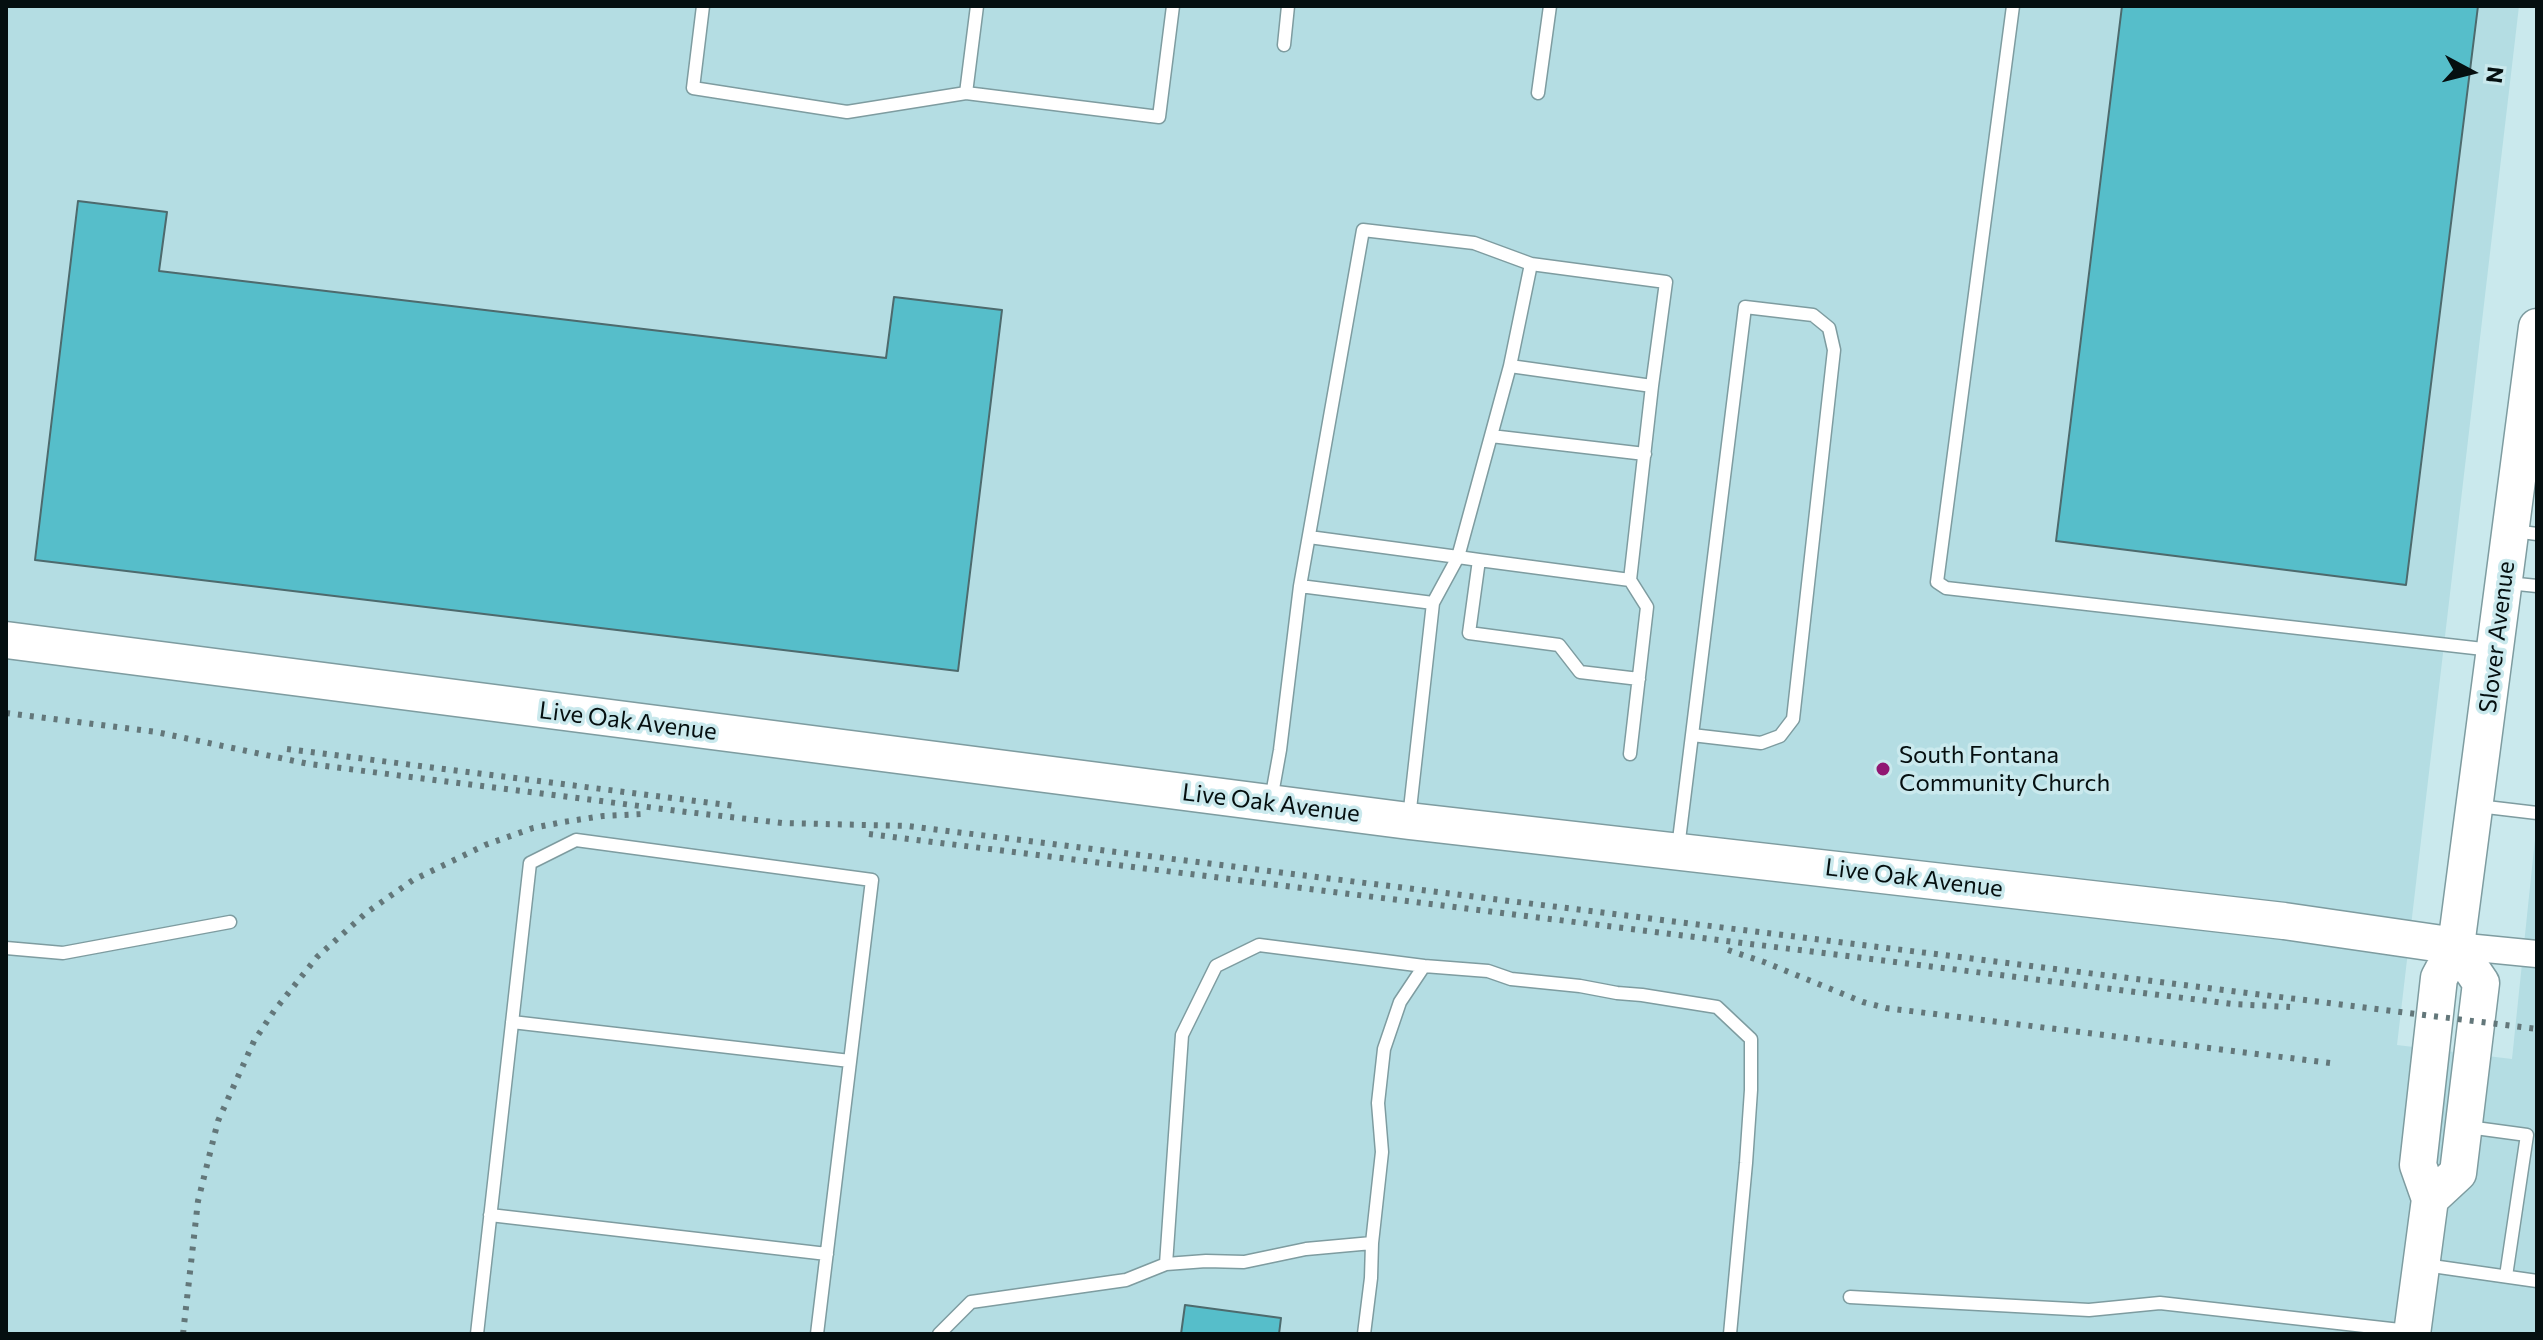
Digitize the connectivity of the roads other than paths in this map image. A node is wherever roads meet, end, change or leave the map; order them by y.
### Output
1 (703, 6) edge
2 (977, 6) edge
3 (1173, 6) edge
4 (1288, 6) edge
5 (1550, 6) edge
6 (2013, 6) edge
7 (1284, 45) dead end
8 (966, 93) junction
9 (1538, 93) dead end
10 (1531, 264) junction
11 (2537, 327) edge
12 (1510, 366) junction
13 (1652, 386) junction
14 (2532, 412) edge
15 (1491, 436) junction
16 (1645, 454) junction
17 (2522, 518) edge
18 (1309, 537) junction
19 (1458, 557) junction
20 (1479, 560) junction
21 (1630, 580) junction
22 (2520, 584) edge
23 (1300, 586) junction
24 (1433, 603) junction
25 (6, 640) edge
26 (2495, 651) junction
27 (1639, 679) junction
28 (1692, 735) junction
29 (1630, 754) dead end
30 (1271, 803) junction
31 (2475, 806) junction
32 (2537, 813) edge
33 (1409, 821) junction
34 (1677, 851) junction
35 (230, 922) dead end
36 (2456, 946) junction
37 (6, 948) edge
38 (2537, 954) edge
39 (1424, 966) junction
40 (512, 1022) junction
41 (850, 1061) junction
42 (2464, 1126) junction
43 (2430, 1199) junction
44 (490, 1215) junction
45 (1372, 1243) junction
46 (827, 1254) junction
47 (1166, 1264) junction
48 (2421, 1264) junction
49 (2506, 1276) junction
50 (2537, 1281) edge
51 (1850, 1297) dead end
52 (2306, 1320) junction
53 (2412, 1333) edge
54 (477, 1334) edge
55 (817, 1334) edge
56 (939, 1334) edge
57 (1364, 1334) edge
58 (1730, 1334) edge
59 (2304, 1334) edge

1 - 8 lane
2 - 8 lane
3 - 8 lane
4 - 7 lane
5 - 9 lane
6 - 26 lane
10 - 12 lane
10 - 13 lane
10 - 18 lane
11 - 14 street, Slover Avenue
12 - 13 lane
12 - 15 lane
13 - 16 lane
14 - 17 street, Slover Avenue
15 - 16 lane
15 - 19 lane
16 - 21 lane
17 - 22 street, Slover Avenue
18 - 19 lane
18 - 23 lane
19 - 20 lane
19 - 24 lane
20 - 21 lane
20 - 27 lane
21 - 27 lane
22 - 26 street, Slover Avenue
23 - 24 lane
23 - 30 lane
24 - 33 lane
25 - 30 street, Live Oak Avenue
26 - 31 street, Slover Avenue
27 - 29 lane
28 - 28 lane
28 - 34 lane
30 - 33 street, Live Oak Avenue
31 - 32 lane
31 - 36 street, Slover Avenue
33 - 34 street, Live Oak Avenue
34 - 36 street, Live Oak Avenue
35 - 37 lane
36 - 38 street, Live Oak Avenue
36 - 42 street
36 - 43 street, Slover Avenue
39 - 45 lane
39 - 47 lane
39 - 58 lane
40 - 41 lane
40 - 41 lane
40 - 44 lane
41 - 46 lane
42 - 43 street
42 - 49 lane
43 - 48 street, Slover Avenue
44 - 46 lane
44 - 54 lane
45 - 47 lane
45 - 57 lane
46 - 55 lane
47 - 56 lane
48 - 49 lane
48 - 53 street, Slover Avenue
49 - 50 lane
51 - 52 lane
52 - 53 lane
52 - 59 lane

